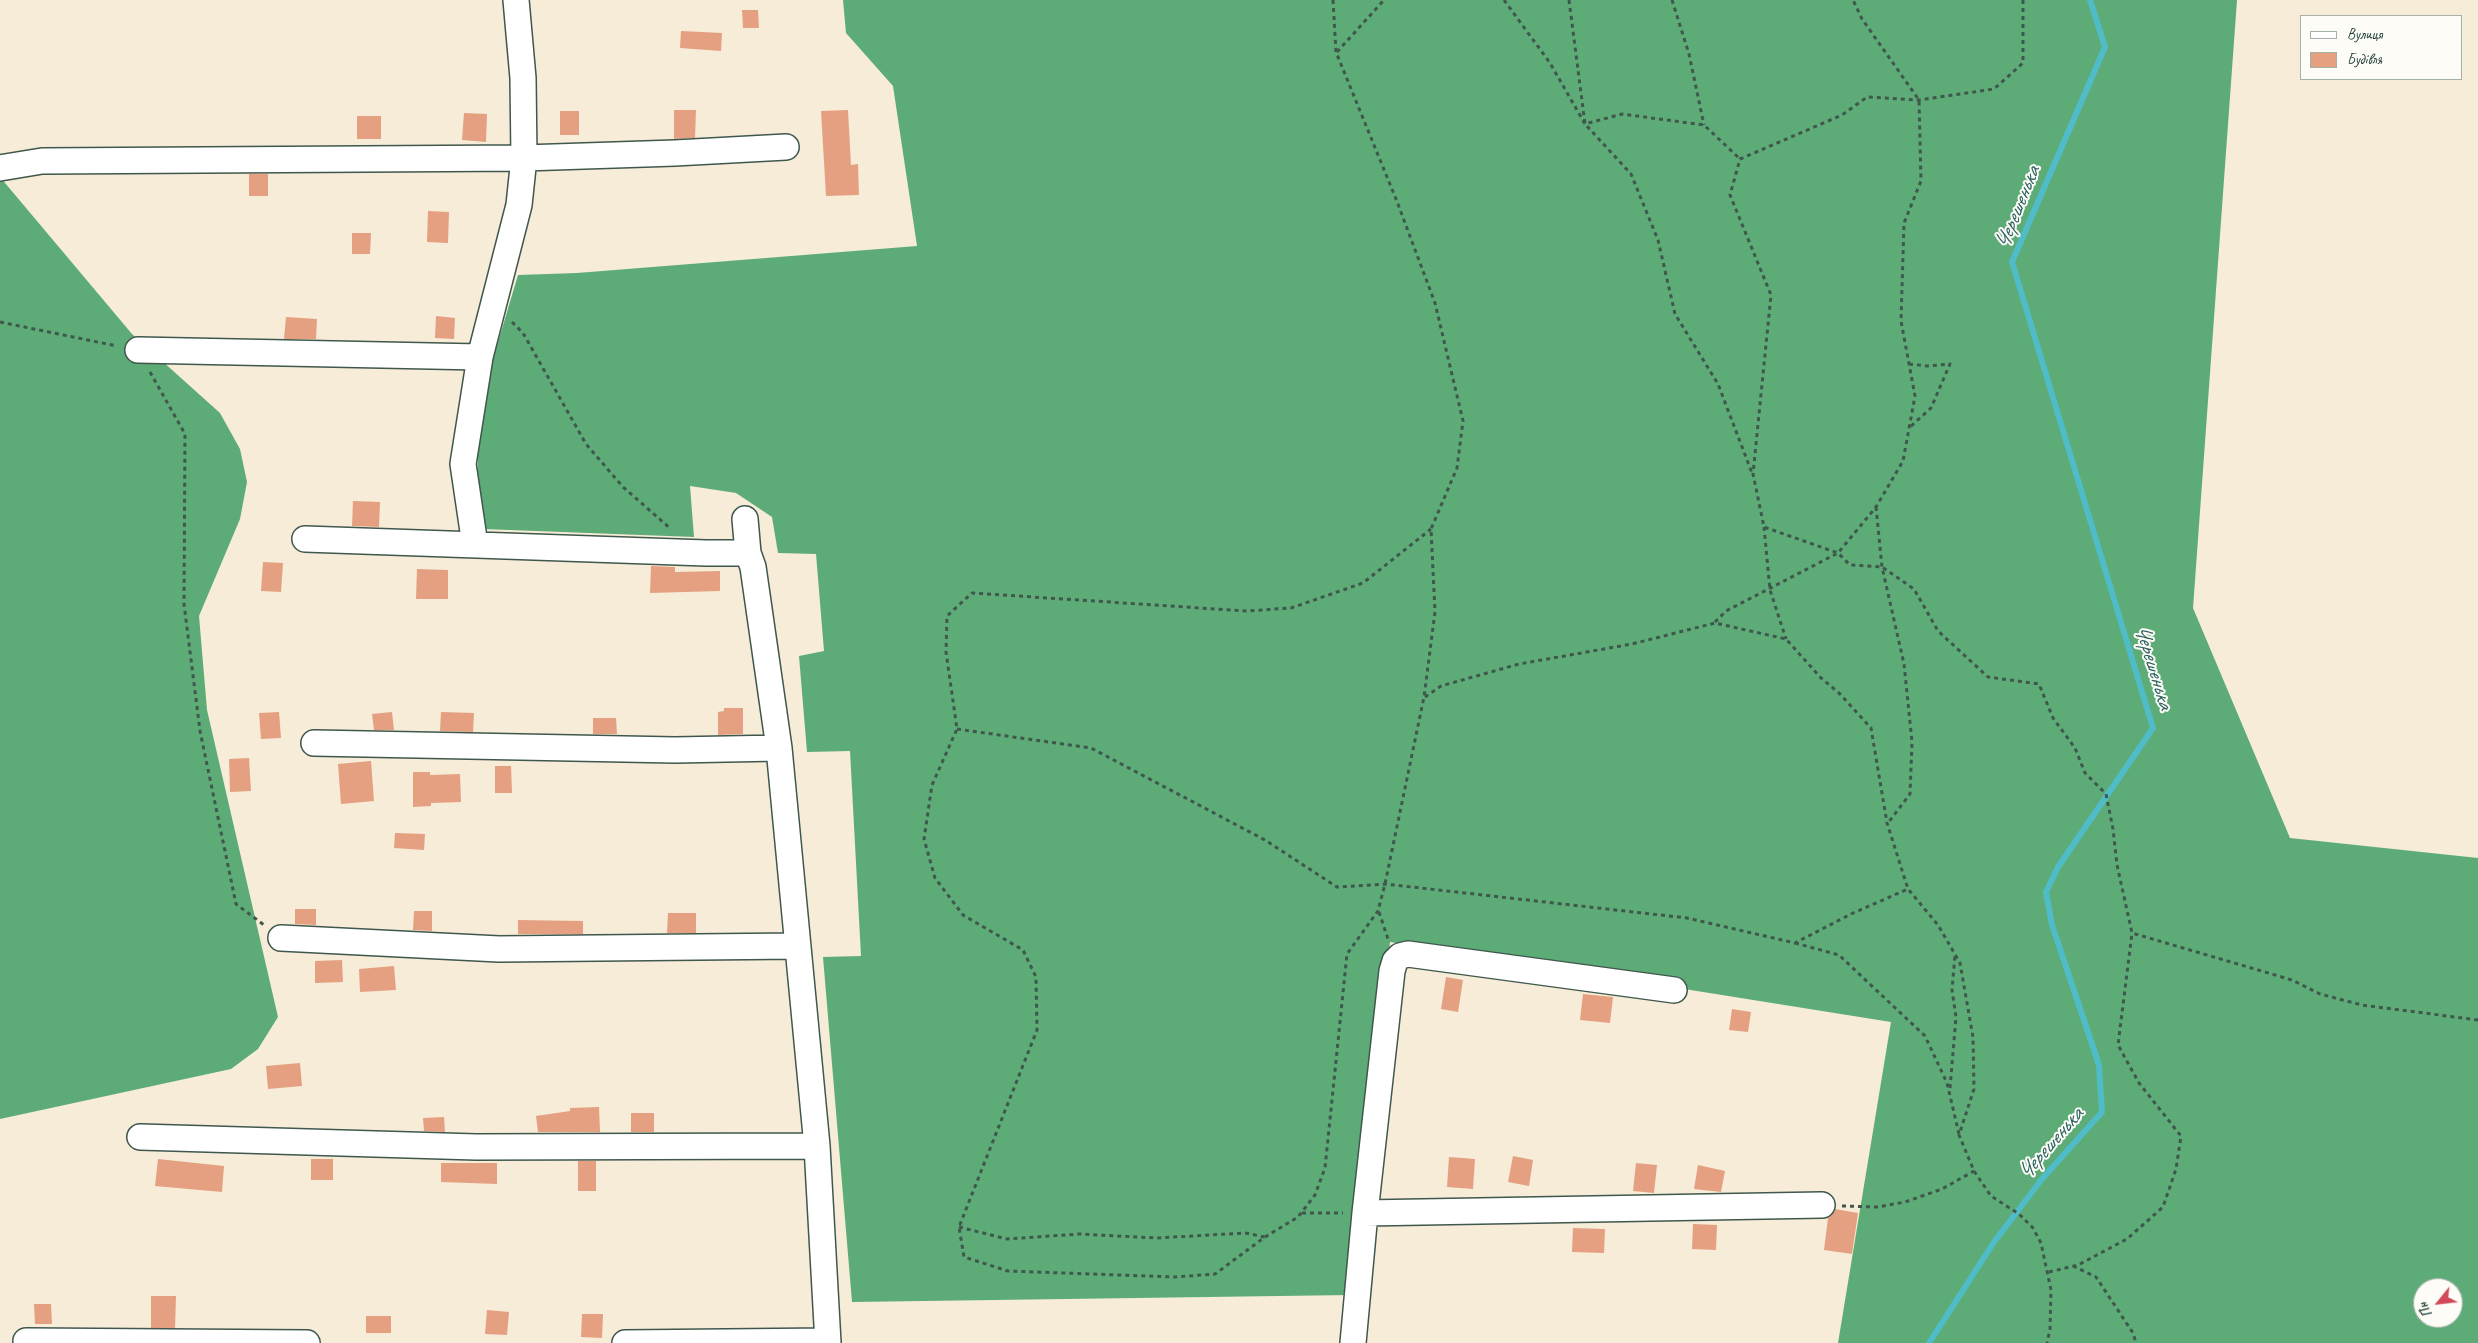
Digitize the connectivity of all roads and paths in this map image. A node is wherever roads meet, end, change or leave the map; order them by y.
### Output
1 (516, 0) edge
2 (1333, 0) edge
3 (1384, 0) edge
4 (1504, 0) edge
5 (1568, 0) edge
6 (1672, 0) edge
7 (1853, 0) edge
8 (2023, 0) edge
9 (1336, 52) junction
10 (1919, 100) junction
11 (1585, 124) junction
12 (1704, 124) junction
13 (786, 147) dead end
14 (524, 158) junction
15 (1740, 159) junction
16 (0, 168) edge
17 (494, 302) junction
18 (0, 322) edge
19 (138, 350) junction
20 (480, 358) junction
21 (1909, 364) junction
22 (1909, 428) junction
23 (1752, 474) junction
24 (1876, 507) junction
25 (745, 519) dead end
26 (1764, 527) junction
27 (1431, 530) junction
28 (677, 533) dead end
29 (305, 539) dead end
30 (475, 546) junction
31 (748, 553) junction
32 (1838, 553) junction
33 (1882, 566) junction
34 (1770, 590) junction
35 (1715, 623) junction
36 (1786, 640) junction
37 (1424, 697) junction
38 (957, 729) junction
39 (314, 743) dead end
40 (779, 748) junction
41 (1887, 823) junction
42 (1386, 884) junction
43 (1908, 889) junction
44 (2132, 933) junction
45 (281, 938) joint
46 (1795, 943) junction
47 (797, 946) junction
48 (1955, 954) junction
49 (1674, 990) dead end
50 (2478, 1020) edge
51 (1950, 1093) junction
52 (1959, 1135) junction
53 (140, 1137) dead end
54 (817, 1146) junction
55 (1974, 1171) junction
56 (1822, 1205) joint
57 (1301, 1212) junction
58 (1365, 1213) junction
59 (959, 1227) junction
60 (1265, 1237) junction
61 (2073, 1266) junction
62 (2049, 1272) junction
63 (26, 1341) dead end
64 (828, 1342) edge
65 (307, 1343) edge
66 (624, 1343) edge
67 (1353, 1343) edge
68 (2046, 1343) edge
69 (2136, 1343) edge

1 - 14 street
2 - 9 path
3 - 9 path
4 - 11 path
5 - 11 path
6 - 12 path
7 - 10 path
8 - 10 path
9 - 27 path
10 - 15 path
10 - 21 path
11 - 12 path
11 - 23 path
12 - 15 path
13 - 14 street
14 - 16 street
14 - 17 street
15 - 23 path
17 - 20 street
17 - 28 path
18 - 19 path
19 - 20 street
19 - 45 path
20 - 30 street
21 - 22 path
21 - 22 path
22 - 24 path
23 - 26 path
24 - 32 path
24 - 33 path
25 - 31 street
26 - 32 path
26 - 34 path
27 - 37 path
27 - 38 path
29 - 30 street
30 - 31 street
31 - 40 street
32 - 33 path
32 - 34 path
33 - 41 path
33 - 44 path
34 - 35 path
34 - 36 path
35 - 36 path
35 - 37 path
36 - 41 path
37 - 42 path
38 - 42 path
38 - 59 path
39 - 40 street
40 - 47 street
41 - 43 path
42 - 46 path
42 - 57 path
43 - 46 path
43 - 48 path
44 - 50 path
44 - 61 path
45 - 47 street
46 - 51 path
47 - 54 street
48 - 51 path
48 - 52 path
49 - 58 street
51 - 52 path
52 - 55 path
53 - 54 street
54 - 64 street
55 - 56 path
55 - 62 path
56 - 58 street
57 - 58 path
57 - 60 path
58 - 67 street
59 - 60 path
59 - 60 path
61 - 62 path
61 - 69 path
62 - 68 path
63 - 65 street
64 - 66 street

